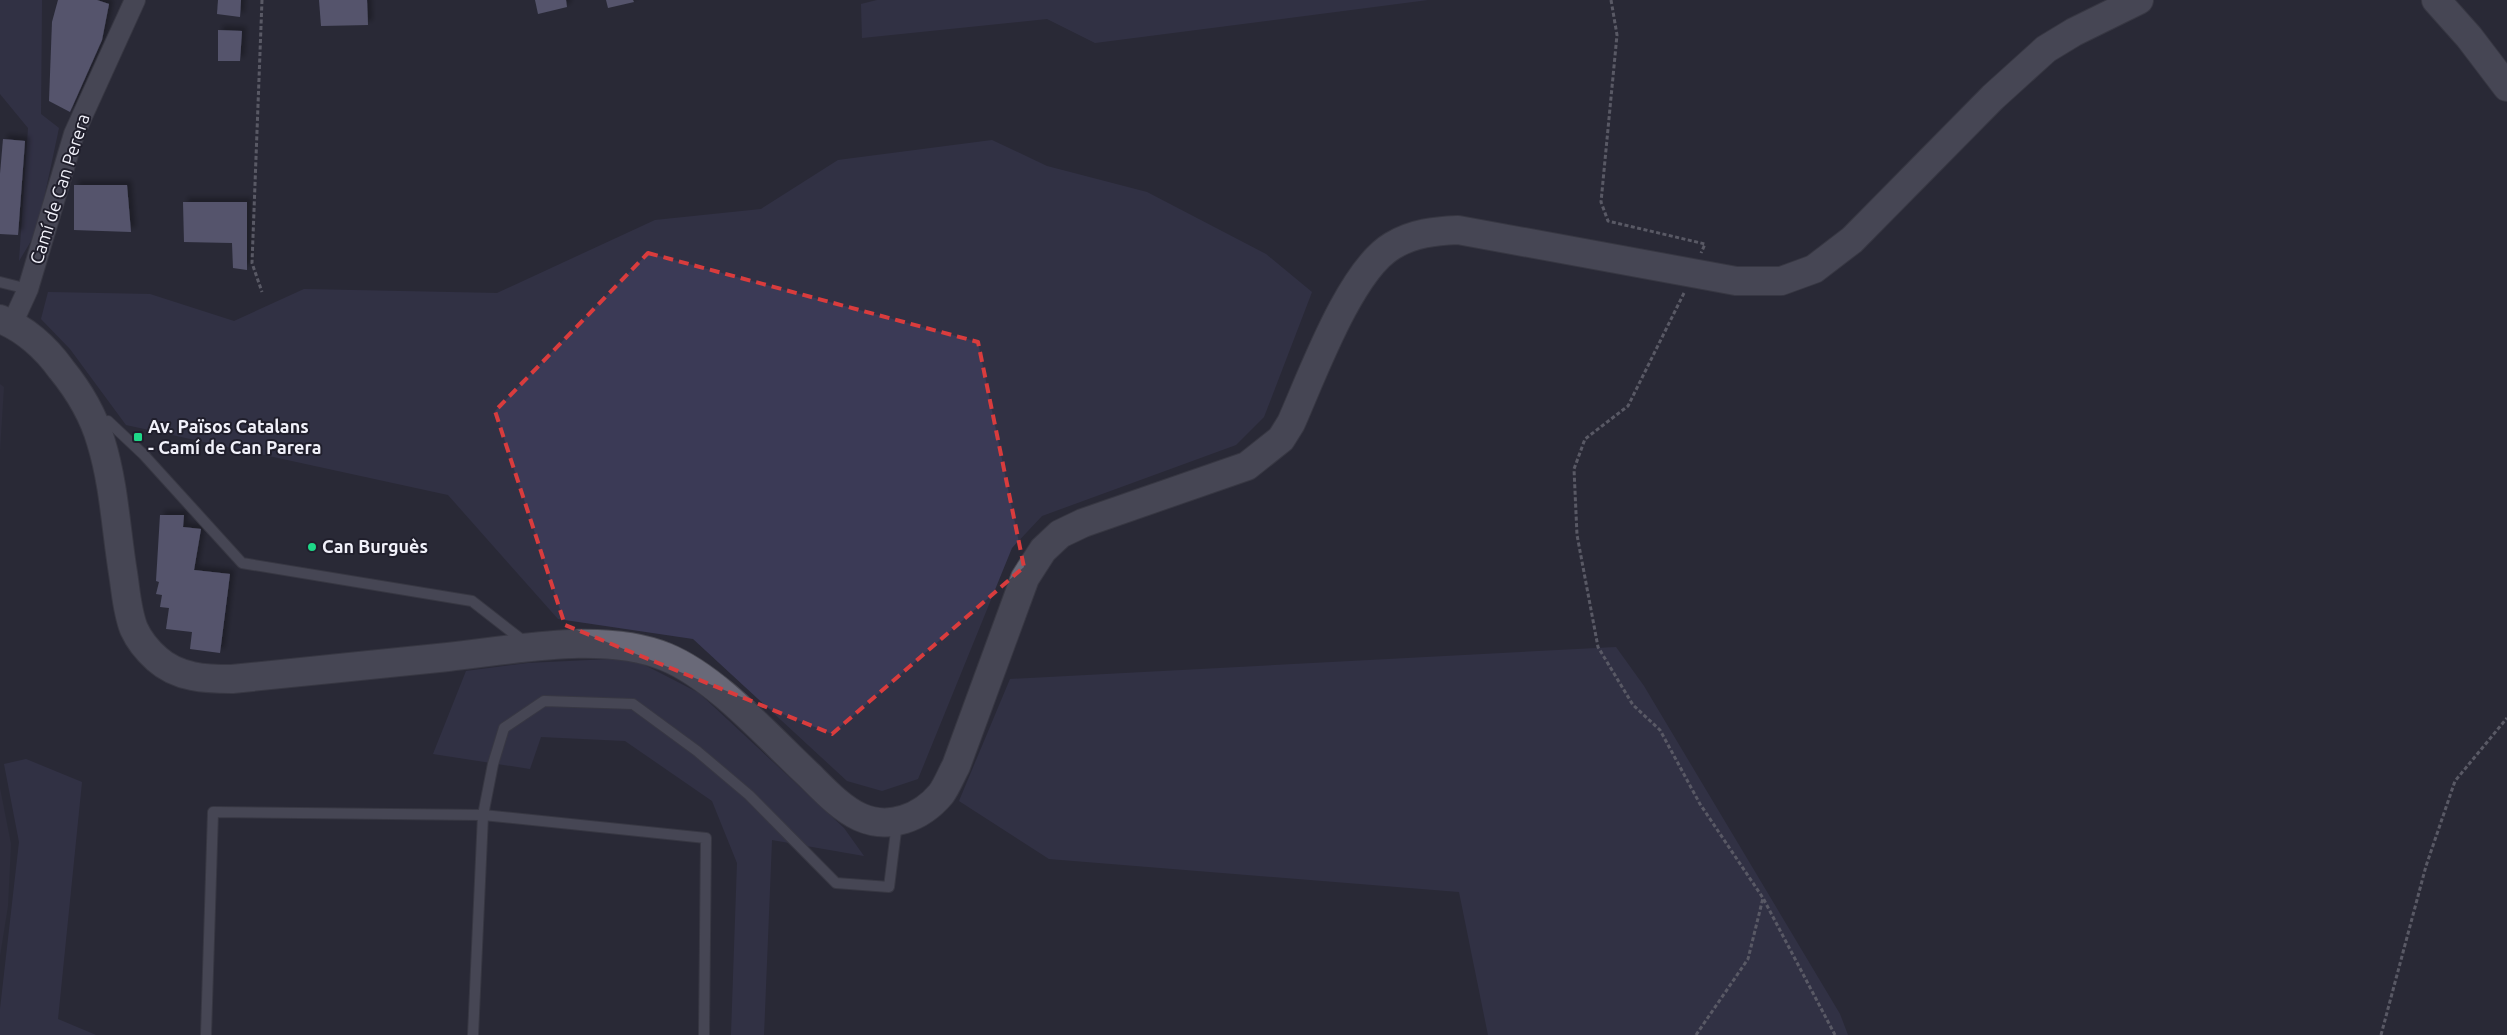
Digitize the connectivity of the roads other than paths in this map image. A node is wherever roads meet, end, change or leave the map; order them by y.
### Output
1 (135, 0) edge
2 (2139, 0) edge
3 (2436, 0) edge
4 (2507, 88) edge
5 (0, 282) edge
6 (28, 289) junction
7 (6, 321) edge
8 (95, 425) junction
9 (532, 648) junction
10 (483, 815) junction
11 (897, 822) junction
12 (206, 1035) edge
13 (473, 1035) edge
14 (704, 1035) edge

1 - 6 street, Camí de Can Perera
2 - 11 main road
3 - 4 main road
5 - 6 lane
6 - 7 street, Camí de Can Perera
7 - 8 main road
8 - 9 lane
8 - 9 main road
9 - 11 main road
10 - 11 lane
10 - 12 lane
10 - 13 lane
10 - 14 lane

